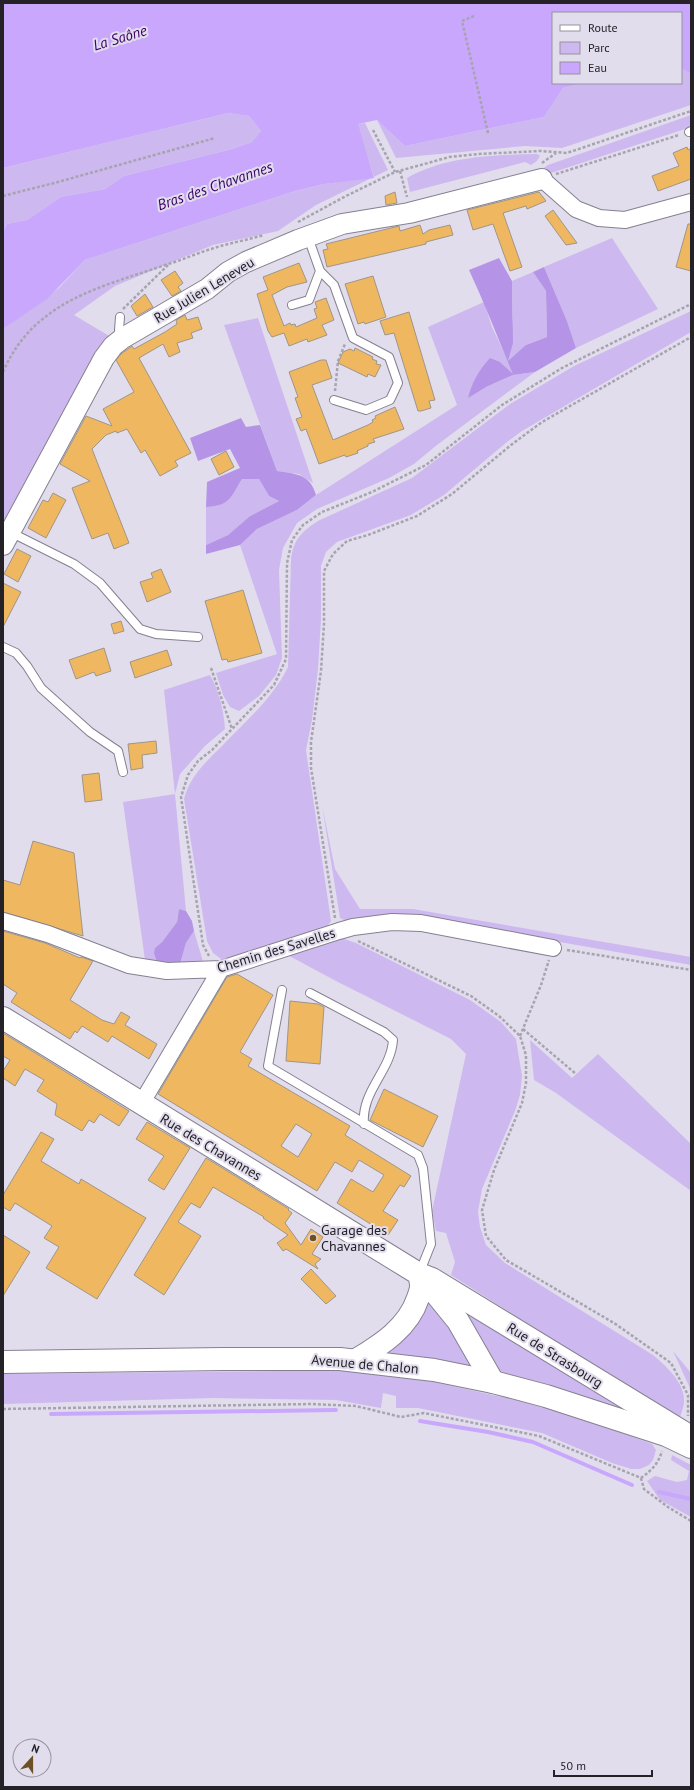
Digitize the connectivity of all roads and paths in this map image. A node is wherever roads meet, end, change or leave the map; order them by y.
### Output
1 (474, 16) dead end
2 (691, 111) edge
3 (373, 130) dead end
4 (690, 132) edge
5 (488, 133) dead end
6 (215, 138) dead end
7 (400, 171) junction
8 (395, 172) junction
9 (544, 181) junction
10 (406, 192) dead end
11 (3, 196) edge
12 (691, 202) edge
13 (302, 230) junction
14 (266, 235) dead end
15 (168, 264) junction
16 (320, 271) junction
17 (691, 304) edge
18 (292, 305) dead end
19 (120, 317) joint
20 (691, 336) edge
21 (122, 338) junction
22 (353, 338) junction
23 (3, 372) edge
24 (334, 400) joint
25 (6, 538) edge
26 (198, 637) dead end
27 (3, 647) edge
28 (210, 668) dead end
29 (232, 729) junction
30 (123, 772) dead end
31 (3, 922) edge
32 (339, 931) junction
33 (553, 948) junction
34 (221, 968) junction
35 (691, 970) edge
36 (282, 990) dead end
37 (310, 993) dead end
38 (3, 1018) edge
39 (523, 1029) junction
40 (520, 1036) junction
41 (576, 1074) dead end
42 (141, 1104) junction
43 (364, 1124) junction
44 (419, 1274) junction
45 (356, 1360) junction
46 (3, 1362) edge
47 (493, 1382) junction
48 (3, 1409) edge
49 (689, 1439) edge
50 (662, 1448) dead end
51 (641, 1478) junction
52 (691, 1521) edge

1 - 5 path
2 - 7 path
3 - 8 path
4 - 9 path
6 - 11 path
7 - 8 path
7 - 10 path
8 - 13 path
9 - 12 street
9 - 13 street, Rue Julien Leneveu
13 - 16 lane
13 - 21 street, Rue Julien Leneveu
14 - 15 path
15 - 19 path
15 - 23 path
16 - 18 lane
16 - 22 lane
17 - 29 path
19 - 21 lane
20 - 32 path
21 - 25 street, Rue Julien Leneveu
22 - 24 path
22 - 24 lane
25 - 26 lane
27 - 30 lane
28 - 29 path
29 - 34 path
31 - 34 street, Chemin des Savelles
32 - 33 street, Chemin des Savelles
32 - 34 street, Chemin des Savelles
32 - 40 path
33 - 35 path
33 - 39 path
34 - 42 street
36 - 43 lane
37 - 43 lane
38 - 42 main road, Rue des Chavannes
39 - 40 path
39 - 41 path
40 - 49 path
42 - 44 main road, Rue des Chavannes
43 - 44 lane
44 - 45 main road
44 - 47 main road
44 - 49 main road, Rue de Strasbourg
45 - 46 main road, Avenue de Chalon
45 - 47 main road, Avenue de Chalon
47 - 49 main road, Avenue de Chalon
48 - 51 path
50 - 51 path
51 - 52 path

